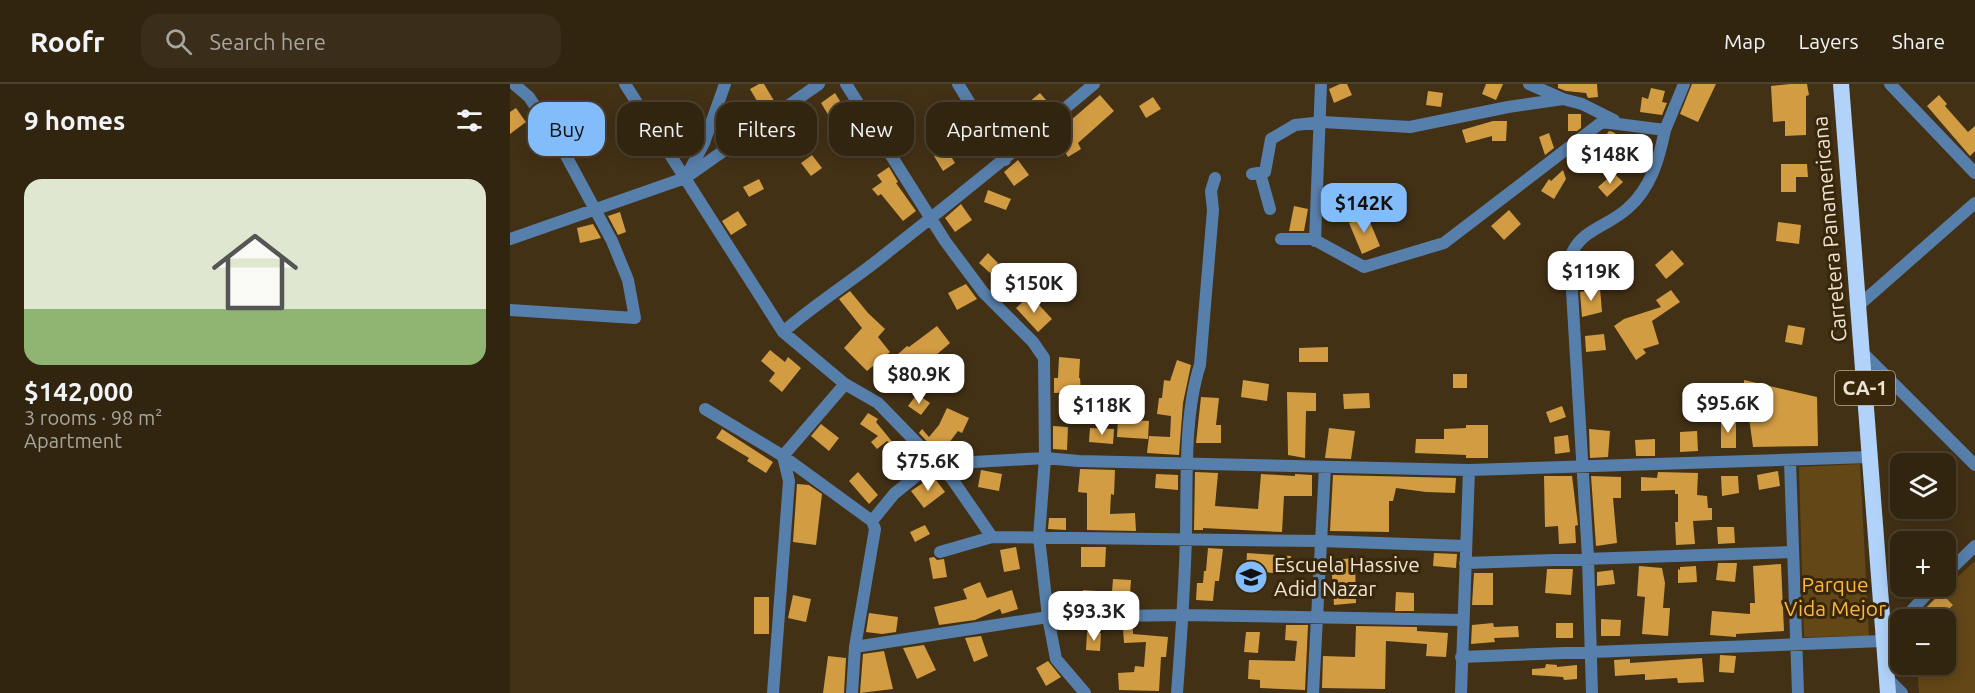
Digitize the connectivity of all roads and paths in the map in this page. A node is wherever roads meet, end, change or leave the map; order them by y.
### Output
1 (514, 84) edge
2 (625, 84) edge
3 (725, 84) edge
4 (819, 84) edge
5 (846, 84) edge
6 (958, 84) edge
7 (1094, 84) edge
8 (1321, 84) edge
9 (1528, 84) edge
10 (1684, 84) edge
11 (1841, 84) edge
12 (1890, 84) edge
13 (1563, 99) junction
14 (1319, 122) junction
15 (1622, 125) junction
16 (1665, 130) junction
17 (1005, 160) junction
18 (1975, 173) edge
19 (685, 178) junction
20 (1215, 178) dead end
21 (1975, 203) edge
22 (595, 209) junction
23 (1270, 209) dead end
24 (930, 218) junction
25 (510, 239) edge
26 (1281, 239) dead end
27 (1315, 241) junction
28 (1858, 306) junction
29 (510, 310) edge
30 (783, 332) junction
31 (1862, 352) junction
32 (845, 384) junction
33 (705, 409) dead end
34 (783, 456) junction
35 (1870, 457) junction
36 (1045, 458) junction
37 (1790, 461) junction
38 (1187, 463) junction
39 (938, 464) junction
40 (1975, 465) edge
41 (1582, 466) junction
42 (1325, 467) junction
43 (1469, 470) junction
44 (872, 521) junction
45 (992, 537) junction
46 (1039, 537) junction
47 (1185, 539) junction
48 (1321, 541) junction
49 (1466, 546) junction
50 (1975, 546) edge
51 (940, 552) dead end
52 (1793, 552) junction
53 (1588, 558) junction
54 (1465, 563) junction
55 (1956, 564) edge
56 (1924, 597) edge
57 (1913, 609) edge
58 (1183, 615) junction
59 (1317, 616) junction
60 (1048, 617) junction
61 (1463, 620) junction
62 (1890, 634) edge
63 (1883, 641) junction
64 (1796, 646) junction
65 (855, 648) junction
66 (1591, 652) junction
67 (1461, 657) junction
68 (1887, 685) edge
69 (773, 693) edge
70 (852, 693) edge
71 (1084, 693) edge
72 (1177, 693) edge
73 (1313, 693) edge
74 (1461, 693) edge
75 (1592, 693) edge
76 (1797, 693) edge
77 (1902, 693) edge

1 - 22 street
2 - 19 street
3 - 19 street
4 - 19 street
5 - 24 street
6 - 17 street
7 - 17 street
8 - 14 street
9 - 13 street
10 - 16 street
11 - 28 highway, Carretera Panamericana / CA-1
12 - 18 street
13 - 14 street
13 - 15 street
14 - 23 street
14 - 27 street
15 - 16 street
15 - 27 street
16 - 41 street
17 - 24 street
19 - 22 street
19 - 30 street
20 - 38 street
21 - 28 street
22 - 25 street
22 - 29 street
24 - 30 street
24 - 36 street
26 - 27 street
28 - 31 highway, Carretera Panamericana / CA-1
30 - 32 street
31 - 35 highway, Carretera Panamericana / CA-1
31 - 40 street
32 - 34 street
32 - 39 street
33 - 34 street
34 - 44 street
34 - 69 street
35 - 37 street
35 - 63 highway, Carretera Panamericana / CA-1
36 - 38 street
36 - 39 street
36 - 46 street
37 - 41 street
37 - 52 street
38 - 42 street
38 - 47 street
39 - 44 street
39 - 45 street
41 - 43 street
41 - 53 street
42 - 43 street
42 - 48 street
43 - 49 street
44 - 65 street
45 - 46 street
45 - 51 street
46 - 47 street
46 - 60 street
47 - 48 street
47 - 58 street
48 - 49 street
48 - 59 street
49 - 54 street
50 - 55 street
52 - 53 street
52 - 64 street
53 - 54 street
53 - 66 street
54 - 61 street
56 - 57 street
58 - 59 street
58 - 60 street
58 - 72 street
59 - 61 street
59 - 73 street
60 - 65 street
60 - 71 street
61 - 67 street
62 - 63 street
63 - 64 street
63 - 68 highway, Carretera Panamericana / CA-1
64 - 66 street
64 - 76 street
65 - 70 street
66 - 67 street
66 - 75 street
67 - 74 street
68 - 77 street

